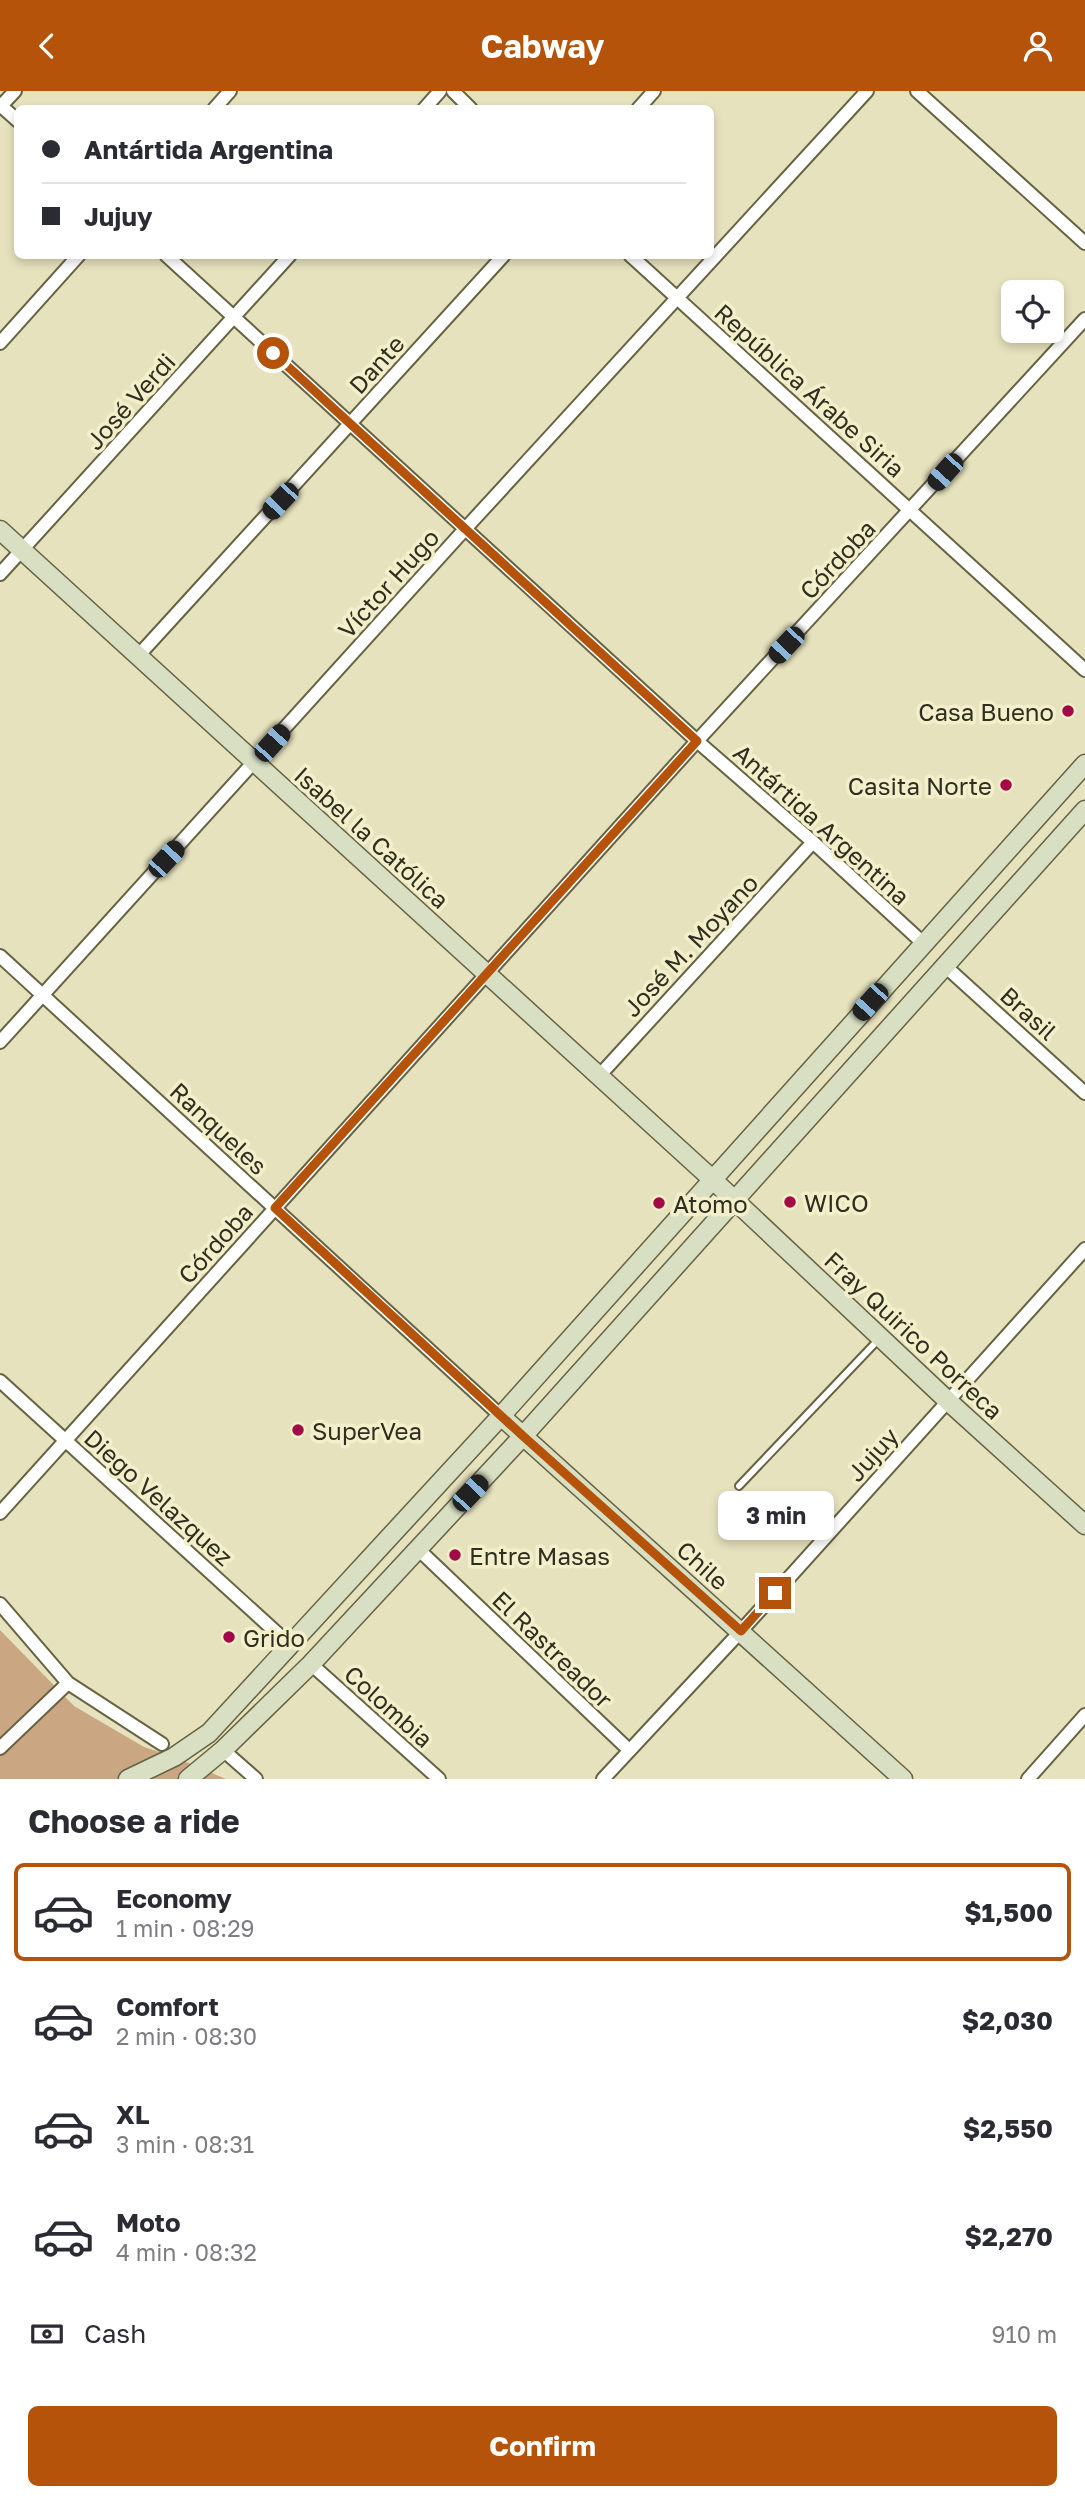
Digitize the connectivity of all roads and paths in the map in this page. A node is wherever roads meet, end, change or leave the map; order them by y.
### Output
1 (15, 91) edge
2 (230, 91) edge
3 (440, 91) edge
4 (453, 91) edge
5 (654, 91) edge
6 (867, 91) edge
7 (917, 91) edge
8 (218, 105) edge
9 (428, 105) edge
10 (467, 105) edge
11 (642, 105) edge
12 (0, 106) edge
13 (14, 118) edge
14 (1085, 243) edge
15 (75, 259) edge
16 (170, 259) edge
17 (286, 259) edge
18 (500, 259) edge
19 (634, 259) edge
20 (678, 299) junction
21 (234, 317) junction
22 (1085, 320) edge
23 (0, 343) edge
24 (351, 423) junction
25 (911, 510) junction
26 (466, 528) junction
27 (0, 530) edge
28 (22, 550) junction
29 (0, 574) edge
30 (138, 656) junction
31 (1085, 670) edge
32 (697, 741) junction
33 (254, 762) junction
34 (1085, 764) edge
35 (1085, 810) edge
36 (813, 842) junction
37 (923, 943) junction
38 (0, 956) edge
39 (944, 965) junction
40 (488, 975) junction
41 (43, 995) junction
42 (0, 1042) edge
43 (599, 1076) junction
44 (1085, 1093) edge
45 (712, 1178) junction
46 (734, 1200) junction
47 (275, 1208) junction
48 (1085, 1249) edge
49 (880, 1337) junction
50 (0, 1381) edge
51 (948, 1401) junction
52 (501, 1416) junction
53 (523, 1436) junction
54 (65, 1440) junction
55 (739, 1486) dead end
56 (0, 1513) edge
57 (1085, 1525) edge
58 (418, 1549) junction
59 (0, 1604) edge
60 (741, 1631) junction
61 (289, 1644) junction
62 (311, 1664) junction
63 (68, 1683) junction
64 (1085, 1715) edge
65 (162, 1744) dead end
66 (0, 1748) edge
67 (223, 1749) junction
68 (629, 1750) junction
69 (251, 1778) edge
70 (128, 1779) edge
71 (188, 1779) edge
72 (439, 1779) edge
73 (603, 1779) edge
74 (903, 1779) edge
75 (1028, 1779) edge

1 - 12 street
2 - 8 street
3 - 9 street
4 - 10 street
5 - 11 street
6 - 20 street, Víctor Hugo
7 - 14 street
12 - 13 street
15 - 23 street
16 - 21 street, Antártida Argentina
17 - 21 street, José Verdi
18 - 24 street, Dante
19 - 20 street, República Árabe Siria
20 - 25 street, República Árabe Siria
20 - 26 street, Víctor Hugo
21 - 24 street, Antártida Argentina
21 - 28 street, José Verdi
22 - 25 street, Córdoba
24 - 26 street, Antártida Argentina
24 - 30 street, Dante
25 - 31 street, República Árabe Siria
25 - 32 street, Córdoba
26 - 32 street, Antártida Argentina
26 - 33 street, Víctor Hugo
27 - 28 main road, Isabel la Católica
28 - 29 street, José Verdi
28 - 30 main road, Isabel la Católica
30 - 33 main road, Isabel la Católica
32 - 36 street, Antártida Argentina
32 - 40 street, Córdoba
33 - 40 main road, Isabel la Católica
33 - 41 street, Víctor Hugo
34 - 37 main road
35 - 39 main road
36 - 37 street, Antártida Argentina
36 - 43 street, José M. Moyano
37 - 45 main road
38 - 41 street, Ranqueles
39 - 44 street, Brasil
39 - 46 main road
40 - 43 main road, Isabel la Católica
40 - 47 street, Córdoba
41 - 42 street, Víctor Hugo
41 - 47 street, Ranqueles
43 - 45 main road, Isabel la Católica
45 - 46 main road, Fray Quirico Porreca
45 - 52 main road
46 - 49 main road, Fray Quirico Porreca
46 - 53 main road
47 - 52 street, Ranqueles
47 - 54 street, Córdoba
48 - 51 street, Jujuy
49 - 51 main road, Fray Quirico Porreca
49 - 55 lane
50 - 54 street, Diego Velazquez
51 - 57 main road, Fray Quirico Porreca
51 - 60 street, Jujuy
52 - 53 main road, Chile
52 - 61 main road
53 - 58 main road
53 - 60 main road, Chile
54 - 56 street, Córdoba
54 - 61 street, Diego Velazquez
58 - 62 main road
58 - 68 street, El Rastreador
59 - 63 street
60 - 68 street, Jujuy
60 - 74 main road, Chile
61 - 70 main road
62 - 67 main road
62 - 72 street, Colombia
63 - 65 street
63 - 66 street
64 - 75 street
67 - 69 street
67 - 71 main road
68 - 73 street, Jujuy

